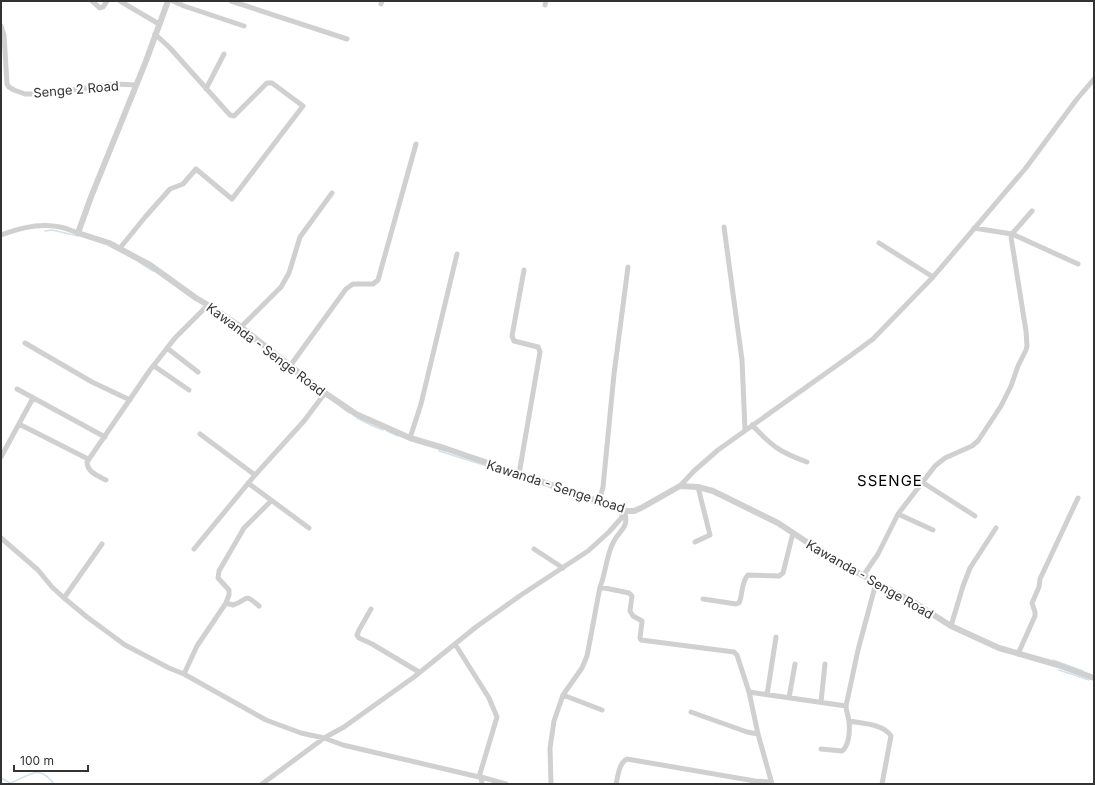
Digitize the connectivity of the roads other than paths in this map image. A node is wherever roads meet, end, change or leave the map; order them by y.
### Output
1 (92, 1) edge
2 (107, 1) edge
3 (120, 1) edge
4 (168, 1) edge
5 (173, 1) edge
6 (230, 1) edge
7 (159, 24) junction
8 (1, 26) edge
9 (244, 26) dead end
10 (155, 34) junction
11 (347, 40) dead end
12 (224, 54) dead end
13 (1094, 79) edge
14 (136, 85) junction
15 (206, 89) junction
16 (416, 144) dead end
17 (332, 193) dead end
18 (1032, 211) dead end
19 (724, 227) dead end
20 (974, 228) junction
21 (78, 233) junction
22 (1012, 234) junction
23 (1, 235) edge
24 (879, 243) dead end
25 (120, 248) junction
26 (457, 254) dead end
27 (1078, 264) dead end
28 (628, 267) dead end
29 (524, 270) dead end
30 (933, 276) junction
31 (208, 305) junction
32 (241, 327) junction
33 (25, 343) dead end
34 (167, 348) junction
35 (154, 366) junction
36 (290, 366) junction
37 (198, 372) dead end
38 (17, 389) dead end
39 (189, 390) dead end
40 (325, 393) junction
41 (33, 398) junction
42 (130, 400) junction
43 (19, 424) junction
44 (752, 425) junction
45 (745, 430) junction
46 (200, 434) dead end
47 (105, 437) junction
48 (410, 438) junction
49 (1, 458) edge
50 (88, 460) junction
51 (806, 462) dead end
52 (520, 474) junction
53 (255, 475) junction
54 (106, 480) dead end
55 (922, 482) junction
56 (248, 483) junction
57 (680, 486) junction
58 (698, 487) junction
59 (1078, 498) dead end
60 (271, 501) junction
61 (599, 502) junction
62 (626, 512) junction
63 (898, 514) junction
64 (976, 516) dead end
65 (309, 528) dead end
66 (996, 528) dead end
67 (933, 530) dead end
68 (793, 532) junction
69 (1, 538) edge
70 (695, 542) dead end
71 (102, 544) dead end
72 (194, 549) dead end
73 (534, 549) dead end
74 (562, 568) junction
75 (862, 576) junction
76 (876, 583) junction
77 (600, 587) junction
78 (64, 598) junction
79 (704, 599) dead end
80 (226, 603) junction
81 (259, 606) dead end
82 (371, 609) dead end
83 (951, 626) junction
84 (776, 637) dead end
85 (455, 644) junction
86 (1018, 654) junction
87 (795, 664) dead end
88 (825, 664) dead end
89 (419, 672) junction
90 (184, 674) junction
91 (1094, 678) edge
92 (749, 692) junction
93 (563, 695) junction
94 (767, 695) junction
95 (789, 698) junction
96 (821, 702) junction
97 (846, 706) junction
98 (602, 710) dead end
99 (691, 712) dead end
100 (849, 721) junction
101 (758, 734) junction
102 (324, 738) junction
103 (822, 748) dead end
104 (480, 777) junction
105 (771, 783) edge
106 (262, 784) edge
107 (482, 784) edge
108 (506, 784) edge
109 (551, 784) edge
110 (616, 784) edge
111 (882, 784) edge

1 - 2 street
3 - 7 street
4 - 7 street
5 - 9 street
6 - 11 street
7 - 10 street
8 - 14 street, Senge 2 Road
10 - 14 street
10 - 15 street
12 - 15 street
13 - 20 street
14 - 21 street
15 - 25 street
16 - 36 street
17 - 32 street
18 - 22 street
19 - 45 street
20 - 22 street
20 - 30 street
21 - 23 street
21 - 25 street, Kawanda - Senge Road
22 - 27 street
22 - 55 street
24 - 30 street
25 - 31 street, Kawanda - Senge Road
26 - 48 street
28 - 61 street
29 - 52 street
30 - 44 street
31 - 32 street, Kawanda - Senge Road
31 - 34 street
32 - 36 street, Kawanda - Senge Road
33 - 42 street
34 - 35 street
34 - 37 street
35 - 39 street
35 - 42 street
36 - 40 street, Kawanda - Senge Road
38 - 41 street
40 - 48 street, Kawanda - Senge Road
40 - 53 street
41 - 43 street
41 - 47 street
42 - 47 street
43 - 49 street
43 - 50 street
44 - 45 street
44 - 51 street
45 - 57 street
46 - 53 street
47 - 50 street
48 - 52 street, Kawanda - Senge Road
50 - 54 street
52 - 61 street, Kawanda - Senge Road
53 - 56 street
55 - 63 street
55 - 64 street
56 - 60 street
56 - 72 street
57 - 58 street, Kawanda - Senge Road
57 - 62 street, Kawanda - Senge Road
58 - 68 street, Kawanda - Senge Road
58 - 70 street
59 - 86 street
60 - 65 street
60 - 80 street
61 - 62 street, Kawanda - Senge Road
62 - 74 street
62 - 77 street
63 - 67 street
63 - 75 street
66 - 83 street
68 - 75 street, Kawanda - Senge Road
68 - 79 street
69 - 78 street
71 - 78 street
73 - 74 street
74 - 85 street
75 - 76 street, Kawanda - Senge Road
76 - 83 street, Kawanda - Senge Road
76 - 97 street
77 - 92 street
77 - 93 street
78 - 90 street
80 - 81 street
80 - 90 street
82 - 89 street
83 - 86 street, Kawanda - Senge Road
84 - 94 street
85 - 89 street
85 - 104 street
86 - 91 street, Kawanda - Senge Road
87 - 95 street
88 - 96 street
89 - 102 street
90 - 102 street
92 - 94 street
92 - 101 street
93 - 98 street
93 - 109 street
94 - 95 street
95 - 96 street
96 - 97 street
97 - 100 street
99 - 101 street
100 - 103 street
100 - 111 street
101 - 105 street
102 - 104 street
102 - 106 street
104 - 107 street
104 - 108 street
105 - 110 street

